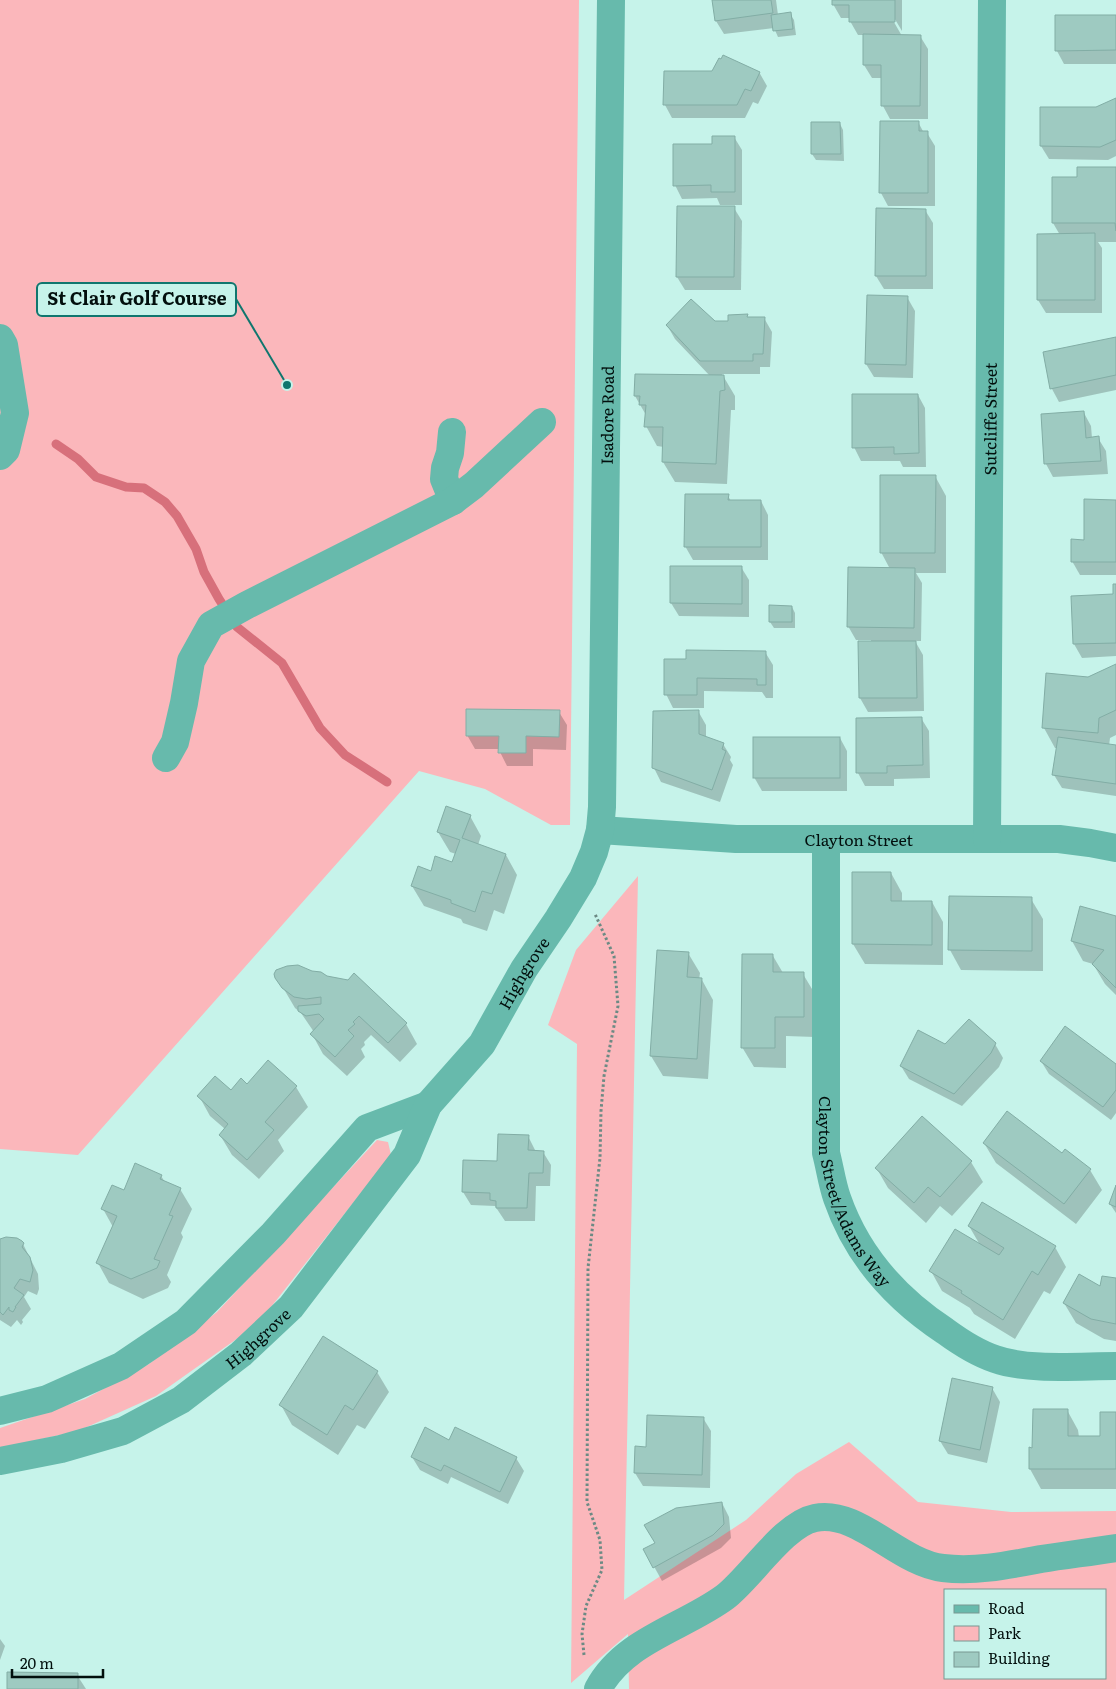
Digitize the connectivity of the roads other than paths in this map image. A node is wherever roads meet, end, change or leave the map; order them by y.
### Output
1 (611, 0) edge
2 (992, 0) edge
3 (0, 338) edge
4 (542, 422) dead end
5 (452, 432) dead end
6 (0, 456) edge
7 (453, 502) junction
8 (166, 758) dead end
9 (600, 830) junction
10 (987, 839) junction
11 (826, 840) junction
12 (1116, 848) edge
13 (428, 1105) junction
14 (1116, 1366) edge
15 (0, 1411) edge
16 (0, 1461) edge
17 (1116, 1548) edge
18 (600, 1685) edge

1 - 9 street, Isadore Road
2 - 10 street, Sutcliffe Street
3 - 6 street
4 - 7 street
5 - 7 street
7 - 8 street
9 - 11 street, Clayton Street
9 - 13 street, Highgrove
10 - 11 street, Clayton Street
10 - 12 street, Clayton Street
11 - 14 street, Clayton Street/Adams Way
13 - 15 street, Highgrove
13 - 16 street, Highgrove
17 - 18 street

